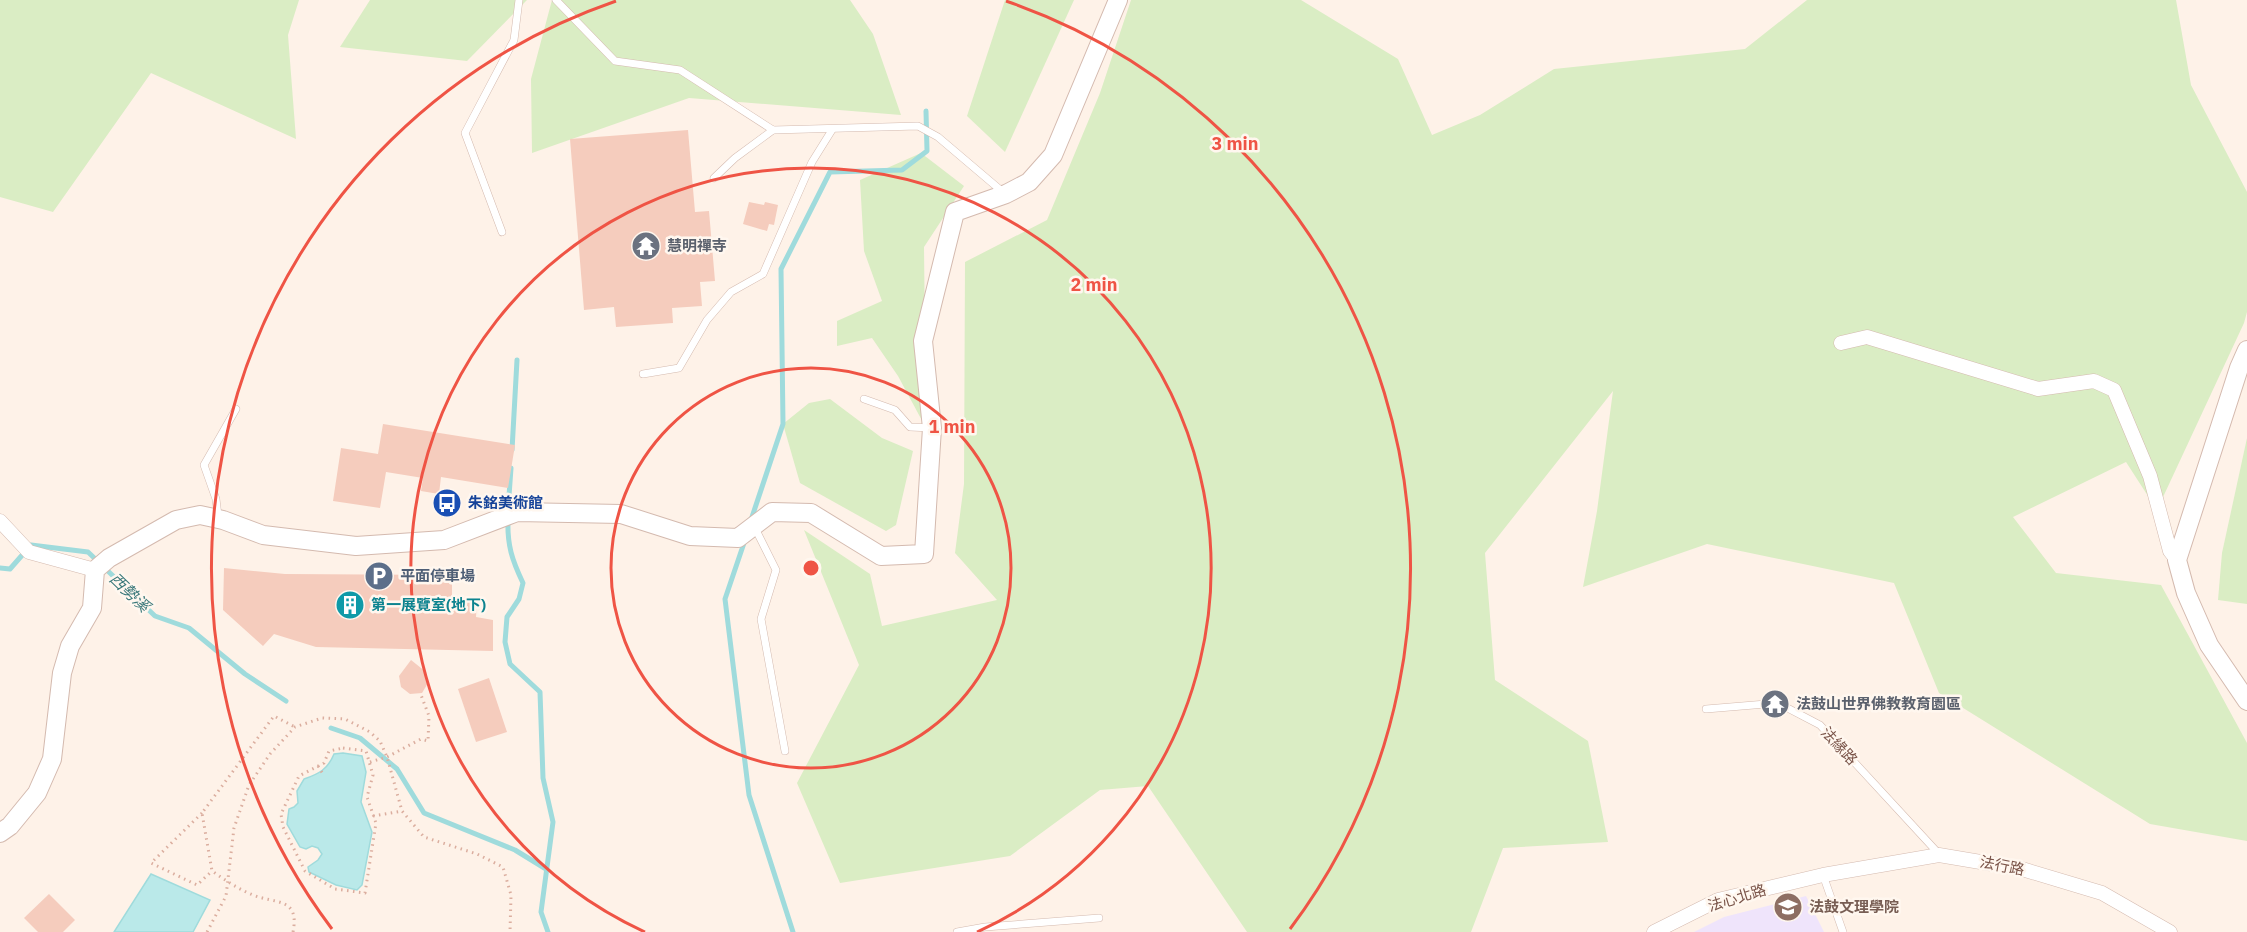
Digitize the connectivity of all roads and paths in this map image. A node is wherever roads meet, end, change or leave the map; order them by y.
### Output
1 (519, 0) edge
2 (556, 0) edge
3 (1118, 0) edge
4 (773, 130) junction
5 (832, 130) junction
6 (714, 178) dead end
7 (1006, 194) junction
8 (502, 232) dead end
9 (1841, 343) dead end
10 (2247, 350) edge
11 (643, 374) dead end
12 (864, 399) dead end
13 (236, 409) dead end
14 (932, 428) junction
15 (218, 519) junction
16 (0, 521) edge
17 (754, 526) junction
18 (2177, 560) junction
19 (95, 570) junction
20 (2244, 692) edge
21 (421, 695) dead end
22 (1706, 709) dead end
23 (295, 728) junction
24 (785, 751) dead end
25 (387, 757) junction
26 (370, 762) junction
27 (318, 766) junction
28 (323, 774) dead end
29 (402, 811) junction
30 (202, 813) junction
31 (373, 816) junction
32 (0, 833) edge
33 (1940, 855) junction
34 (212, 871) junction
35 (1823, 875) junction
36 (228, 882) junction
37 (1099, 918) dead end
38 (207, 932) edge
39 (293, 932) edge
40 (510, 932) edge
41 (957, 932) edge
42 (1654, 932) edge
43 (1843, 932) edge
44 (2170, 932) edge

1 - 8 lane
2 - 4 lane
3 - 7 street
4 - 5 lane
4 - 6 lane
5 - 7 lane
5 - 11 lane
7 - 14 street
9 - 18 street
10 - 18 street
12 - 14 lane
13 - 15 lane
14 - 17 street
15 - 17 street
15 - 19 street
16 - 19 street
17 - 24 lane
18 - 20 street
19 - 32 street
21 - 25 path
22 - 33 lane, 法緣路
23 - 25 path
23 - 30 path
23 - 36 path
25 - 26 path
25 - 29 path
26 - 27 path
26 - 31 path
27 - 28 path
27 - 31 path
29 - 31 path
29 - 40 path
30 - 34 path
30 - 34 path
33 - 35 street, 法行路
33 - 44 street, 法行路
34 - 36 path
35 - 42 street, 法心北路
35 - 43 lane
36 - 38 path
36 - 39 path
37 - 41 lane

